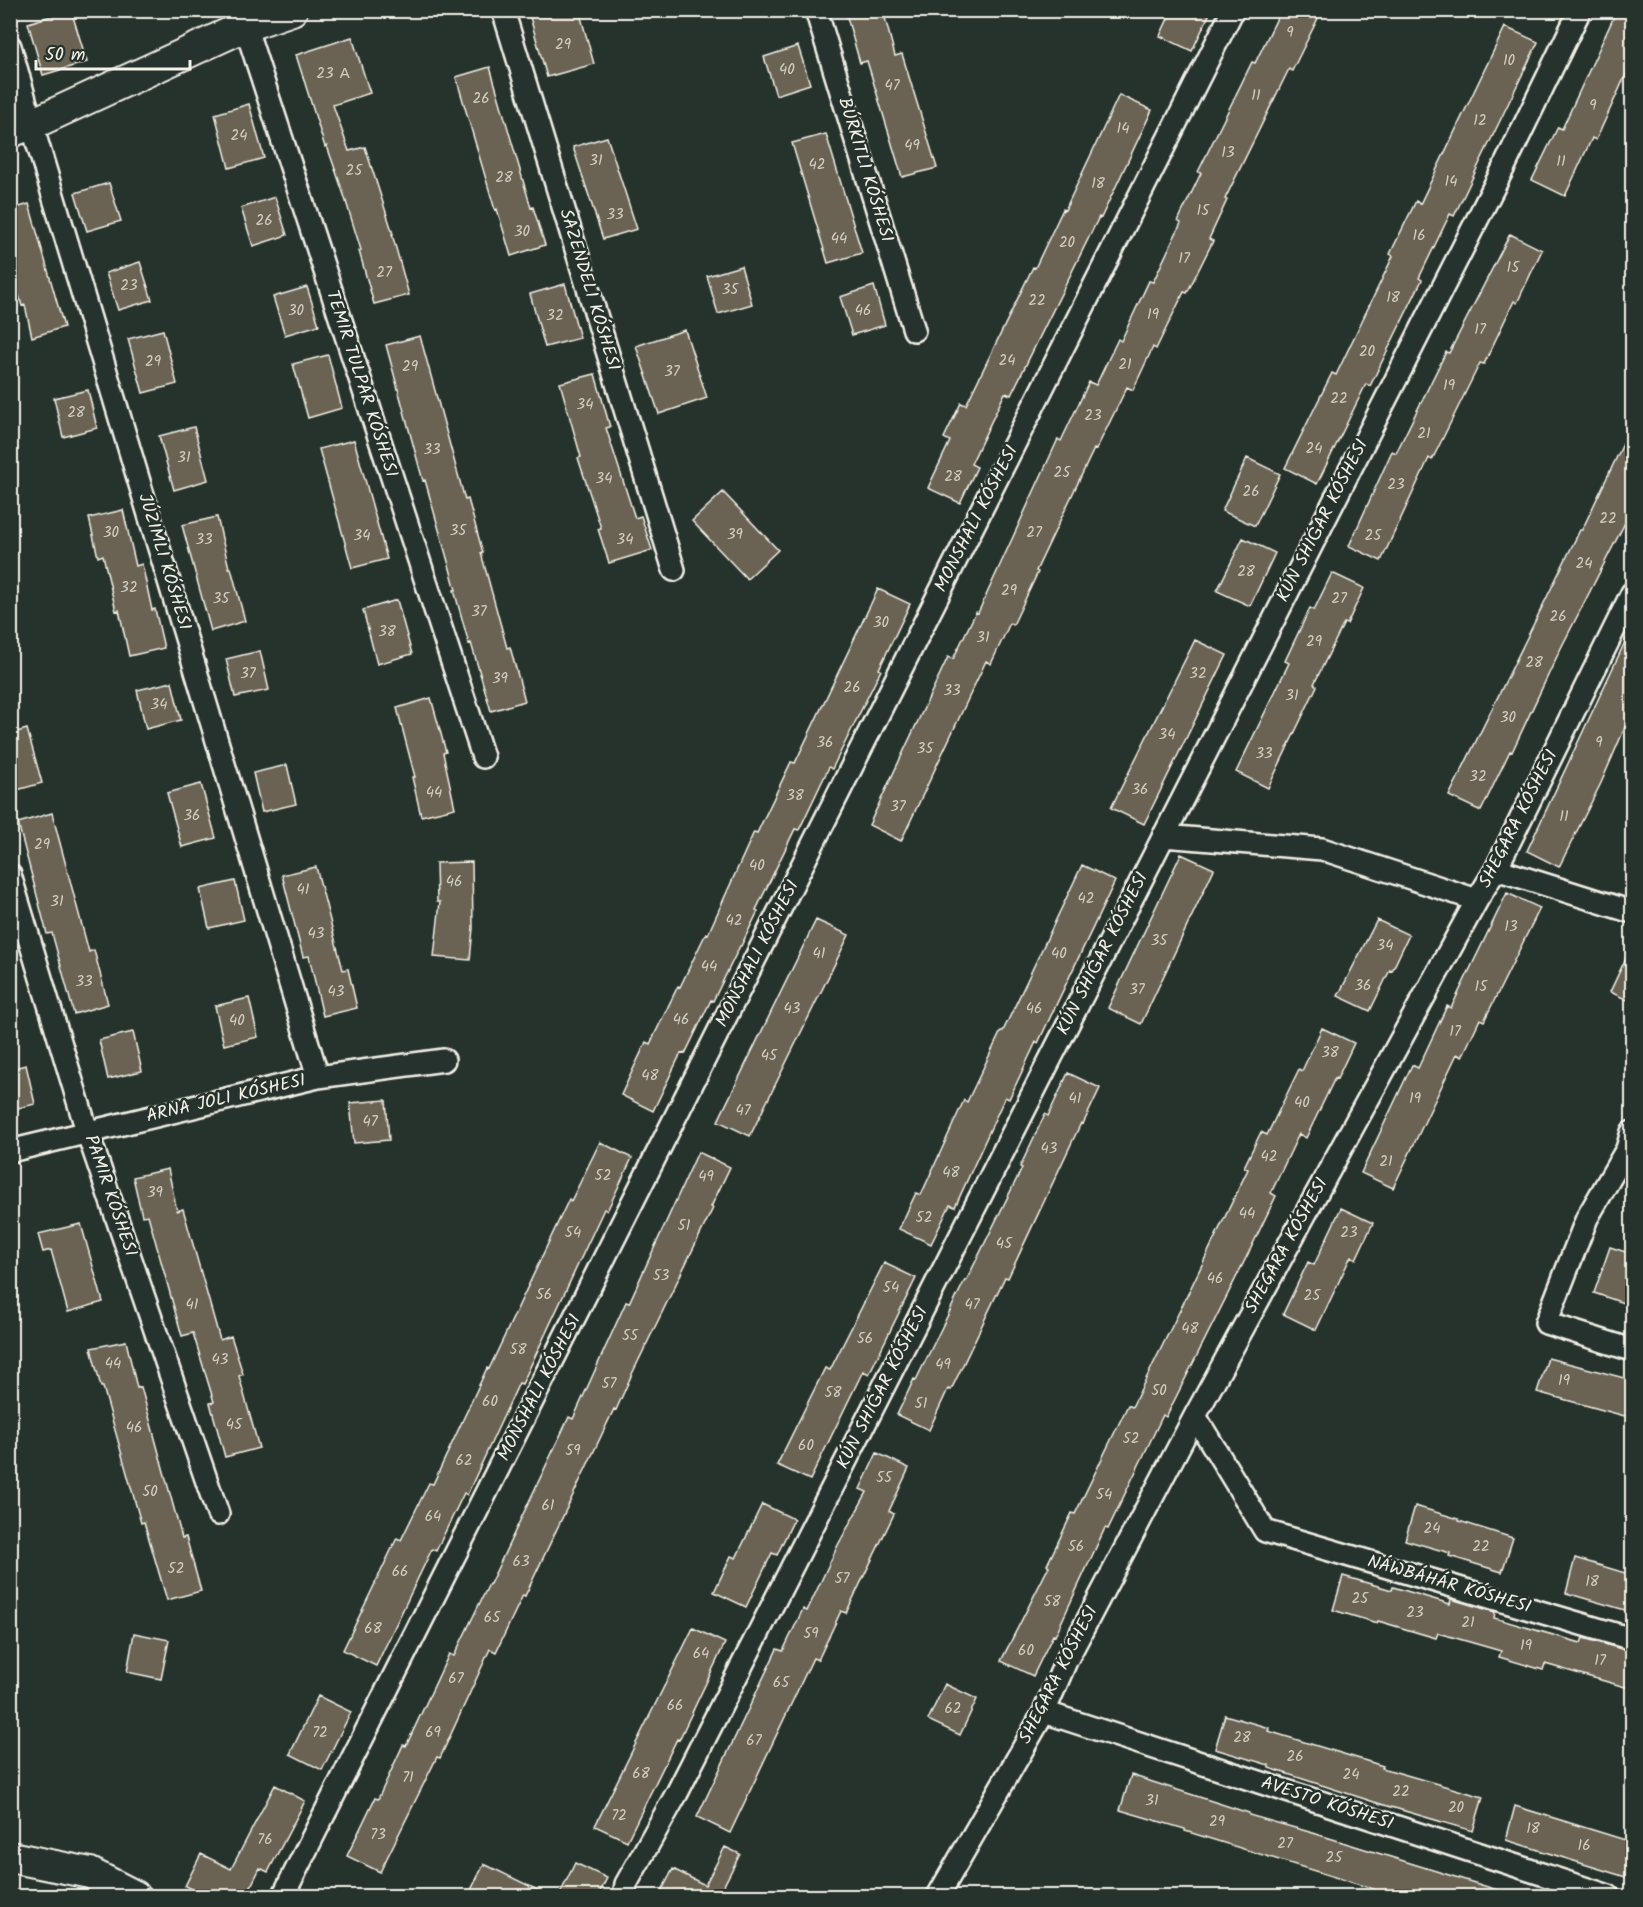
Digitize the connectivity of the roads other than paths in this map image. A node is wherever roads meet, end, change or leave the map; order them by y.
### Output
1 (292, 10) edge
2 (503, 10) edge
3 (816, 10) edge
4 (1233, 10) edge
5 (1580, 10) edge
6 (242, 18) edge
7 (10, 46) edge
8 (21, 128) edge
9 (914, 330) dead end
10 (674, 570) dead end
11 (1632, 593) edge
12 (483, 758) dead end
13 (1163, 836) junction
14 (1496, 869) junction
15 (10, 875) edge
16 (1477, 900) junction
17 (1632, 912) edge
18 (444, 1060) dead end
19 (318, 1077) junction
20 (87, 1131) junction
21 (1630, 1144) edge
22 (10, 1151) edge
23 (1632, 1350) edge
24 (1195, 1416) junction
25 (218, 1514) dead end
26 (1632, 1639) edge
27 (1044, 1712) junction
28 (10, 1857) edge
29 (124, 1894) edge
30 (283, 1896) edge
31 (624, 1896) edge
32 (938, 1896) edge
33 (1609, 1896) edge

1 - 6 street
2 - 10 street, SAZENDELI KÓSHESI
3 - 9 street, BÚRKITLI KÓSHESI
4 - 30 street
5 - 13 street
6 - 8 street
6 - 12 street, TEMIR TULPAR KÓSHESI
7 - 8 street, JÚZIMLI KÓSHESI
8 - 19 street, JÚZIMLI KÓSHESI
11 - 14 street, SHEGARA KÓSHESI
13 - 16 street
13 - 31 street
14 - 16 street, SHEGARA KÓSHESI
14 - 17 street
15 - 20 street, PAMIR KÓSHESI
16 - 24 street, SHEGARA KÓSHESI
18 - 19 street
19 - 20 street
20 - 22 street
20 - 25 street, PAMIR KÓSHESI
21 - 23 street
24 - 26 street, NÁWBÁHÁR KÓSHESI
24 - 27 street, SHEGARA KÓSHESI
27 - 32 street, SHEGARA KÓSHESI
27 - 33 street, AVESTO KÓSHESI
28 - 29 street

